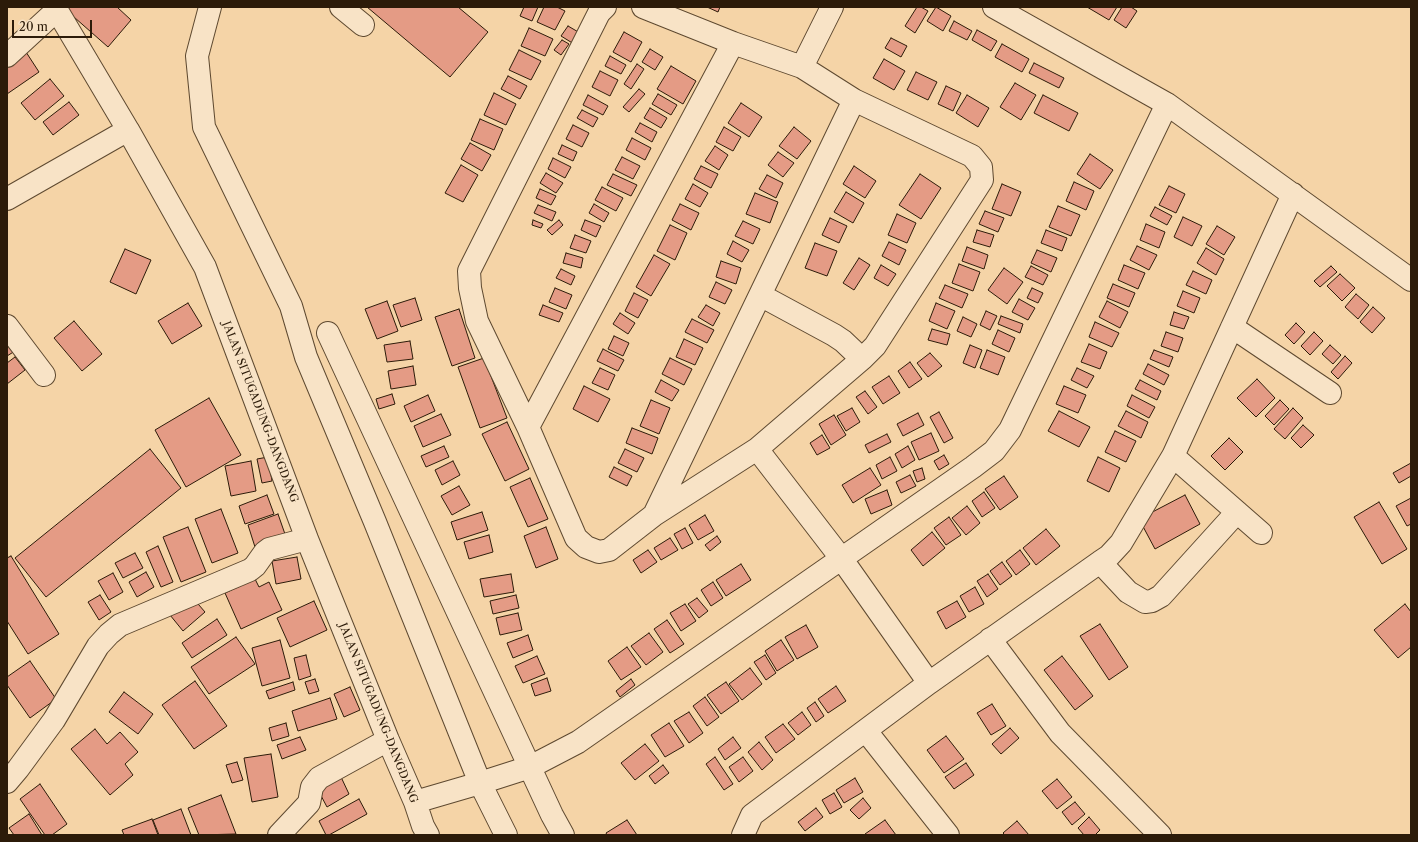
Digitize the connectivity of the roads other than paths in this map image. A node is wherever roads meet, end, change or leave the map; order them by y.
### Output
1 (210, 7) edge
2 (341, 7) edge
3 (604, 7) edge
4 (642, 7) edge
5 (832, 7) edge
6 (994, 7) edge
7 (56, 8) edge
8 (362, 25) dead end
9 (733, 43) junction
10 (7, 56) edge
11 (802, 67) junction
12 (854, 100) junction
13 (1167, 104) junction
14 (128, 130) junction
15 (1293, 194) junction
16 (7, 199) edge
17 (1411, 280) edge
18 (760, 295) junction
19 (7, 326) edge
20 (1232, 327) junction
21 (328, 333) dead end
22 (862, 359) junction
23 (44, 375) dead end
24 (1330, 393) dead end
25 (528, 427) junction
26 (757, 449) junction
27 (1173, 456) junction
28 (1237, 512) junction
29 (654, 515) junction
30 (1261, 533) dead end
31 (307, 539) junction
32 (841, 558) junction
33 (1100, 562) junction
34 (990, 639) junction
35 (929, 683) junction
36 (866, 731) junction
37 (388, 740) junction
38 (530, 767) junction
39 (7, 782) edge
40 (480, 784) junction
41 (415, 802) junction
42 (279, 835) edge
43 (428, 835) edge
44 (506, 835) edge
45 (563, 835) edge
46 (743, 835) edge
47 (948, 835) edge
48 (1160, 835) edge

1 - 40 street
2 - 8 street
3 - 25 street
4 - 9 street
5 - 11 street
6 - 13 street
7 - 10 street
7 - 14 street, JALAN SITUGADUNG-DANGDANG
9 - 11 street
9 - 25 street
11 - 12 street
12 - 18 street
12 - 22 street
13 - 15 street
13 - 32 street
14 - 16 street
14 - 31 street, JALAN SITUGADUNG-DANGDANG
15 - 17 street
15 - 20 street
18 - 22 street
18 - 29 street
19 - 23 street
20 - 24 street
20 - 27 street
21 - 38 street
22 - 26 street
25 - 29 street
26 - 29 street
26 - 32 street
27 - 28 street
27 - 33 street
28 - 30 street
28 - 33 street
31 - 37 street, JALAN SITUGADUNG-DANGDANG
31 - 39 street
32 - 35 street
32 - 38 street
33 - 34 street
34 - 35 street
34 - 48 street
35 - 36 street
36 - 46 street
36 - 47 street
37 - 41 street, JALAN SITUGADUNG-DANGDANG
37 - 42 street
38 - 40 street
38 - 45 street
40 - 41 street
40 - 44 street
41 - 43 street, JALAN SITUGADUNG-DANGDANG

